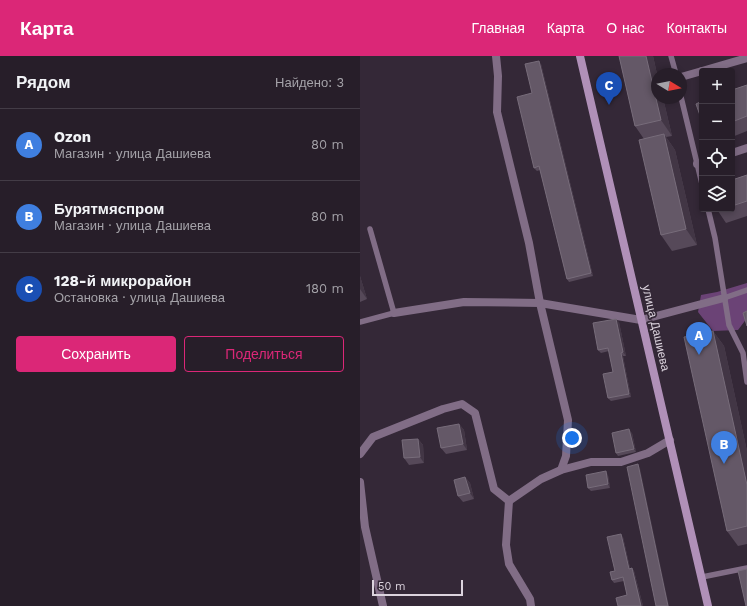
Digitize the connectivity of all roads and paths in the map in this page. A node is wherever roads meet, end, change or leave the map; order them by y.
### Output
1 (496, 56) edge
2 (580, 56) edge
3 (671, 56) edge
4 (747, 58) edge
5 (674, 68) edge
6 (712, 68) edge
7 (699, 72) edge
8 (687, 76) edge
9 (683, 104) edge
10 (747, 148) edge
11 (735, 152) edge
12 (699, 160) edge
13 (709, 212) edge
14 (370, 229) dead end
15 (747, 290) edge
16 (724, 298) junction
17 (540, 303) junction
18 (394, 313) junction
19 (641, 320) junction
20 (360, 322) edge
21 (747, 375) edge
22 (747, 382) edge
23 (670, 440) junction
24 (360, 454) edge
25 (561, 470) junction
26 (360, 482) edge
27 (509, 501) junction
28 (747, 568) edge
29 (702, 578) junction
30 (384, 606) edge
31 (531, 606) edge
32 (708, 606) edge

1 - 17 street
2 - 19 street, улица Дашиева
3 - 5 lane
4 - 6 street
7 - 8 street
9 - 12 lane
10 - 11 street
13 - 16 lane
14 - 18 lane
15 - 16 lane
16 - 19 street
16 - 21 lane
17 - 18 street
17 - 19 street
17 - 25 street
18 - 20 lane
19 - 23 street, улица Дашиева
21 - 22 lane
23 - 25 street
23 - 29 street, улица Дашиева
24 - 27 street
25 - 27 street
26 - 30 street
27 - 31 street
28 - 29 lane
29 - 32 street, улица Дашиева

